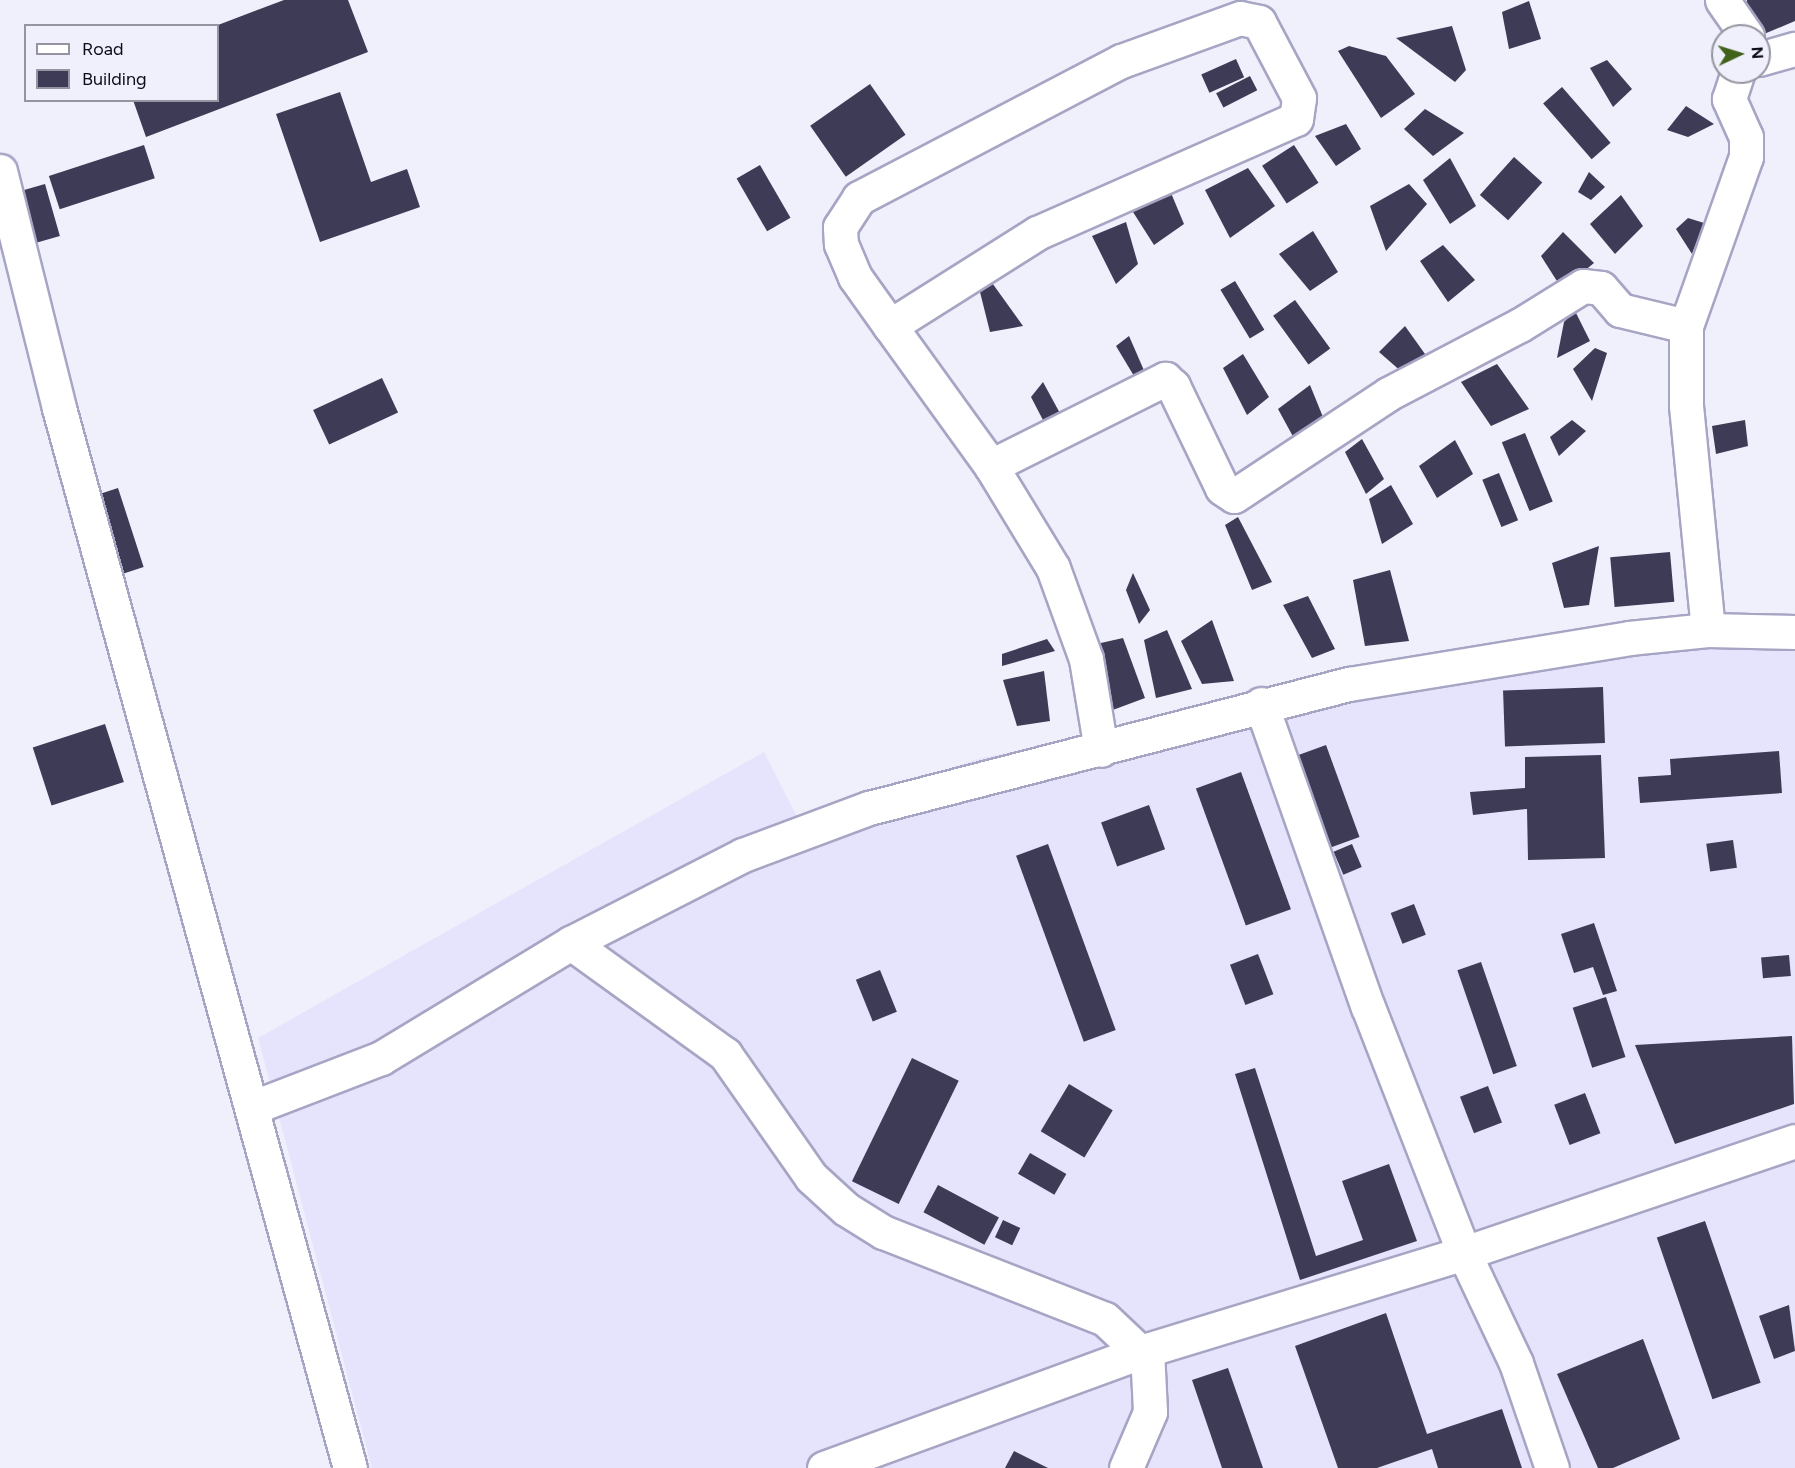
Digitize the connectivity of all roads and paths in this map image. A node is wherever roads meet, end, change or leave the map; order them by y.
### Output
1 (1722, 0) edge
2 (1735, 24) edge
3 (1795, 49) edge
4 (1771, 53) edge
5 (1738, 84) edge
6 (0, 171) edge
7 (890, 326) junction
8 (1686, 326) junction
9 (991, 466) junction
10 (1708, 630) junction
11 (1795, 632) edge
12 (1261, 704) junction
13 (1101, 750) junction
14 (571, 943) junction
15 (254, 1107) junction
16 (1795, 1141) edge
17 (1464, 1253) junction
18 (1147, 1350) junction
19 (1129, 1467) edge
20 (350, 1468) edge
21 (824, 1468) edge
22 (1552, 1468) edge

1 - 2 street
3 - 4 street
5 - 8 street
6 - 15 street
7 - 7 street
7 - 9 street
8 - 9 street
8 - 10 street
9 - 13 street
10 - 11 street
10 - 12 street
12 - 13 street
12 - 17 street
13 - 14 street
14 - 15 street
14 - 18 street
15 - 20 street
16 - 17 street
17 - 18 street
17 - 22 street
18 - 19 street
18 - 21 street

